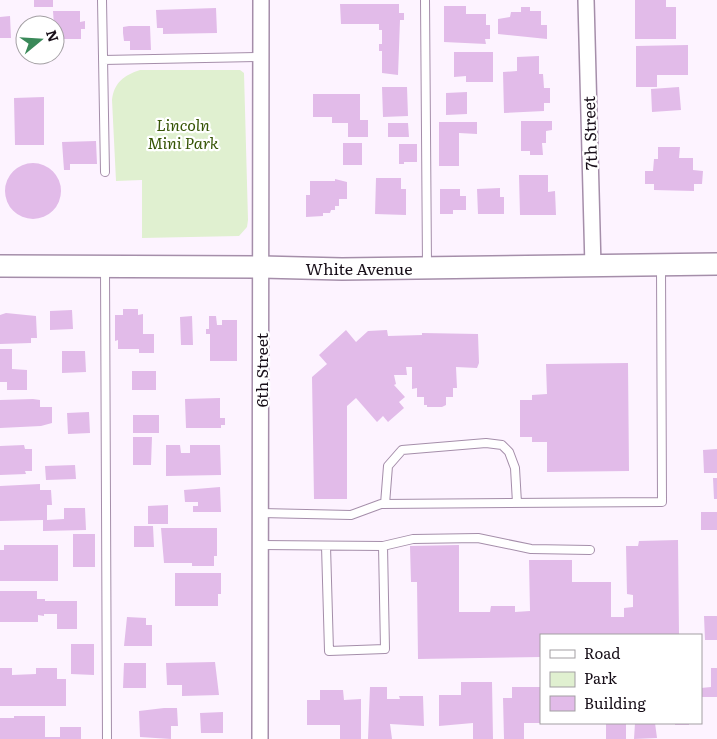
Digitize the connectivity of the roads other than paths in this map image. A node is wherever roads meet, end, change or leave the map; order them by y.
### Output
1 (102, 0) edge
2 (261, 0) edge
3 (425, 0) edge
4 (586, 0) edge
5 (261, 57) junction
6 (103, 60) junction
7 (105, 172) dead end
8 (717, 264) edge
9 (661, 265) junction
10 (0, 266) edge
11 (105, 266) junction
12 (262, 267) junction
13 (593, 267) junction
14 (427, 268) junction
15 (517, 503) junction
16 (385, 504) junction
17 (261, 513) junction
18 (261, 545) junction
19 (326, 546) junction
20 (383, 546) junction
21 (590, 550) dead end
22 (107, 739) edge
23 (260, 739) edge

1 - 6 lane
2 - 5 street, 6th Street
3 - 14 lane
4 - 13 street, 7th Street
5 - 6 lane
5 - 12 street, 6th Street
6 - 7 lane
8 - 9 main road, White Avenue
9 - 13 main road, White Avenue
9 - 15 lane
10 - 11 main road, White Avenue
11 - 12 main road, White Avenue
11 - 22 lane
12 - 14 main road, White Avenue
12 - 17 street, 6th Street
13 - 14 main road, White Avenue
15 - 16 lane
15 - 16 lane
16 - 17 lane
17 - 18 street, 6th Street
18 - 19 lane
18 - 23 street, 6th Street
19 - 20 lane
19 - 20 lane
20 - 21 lane

